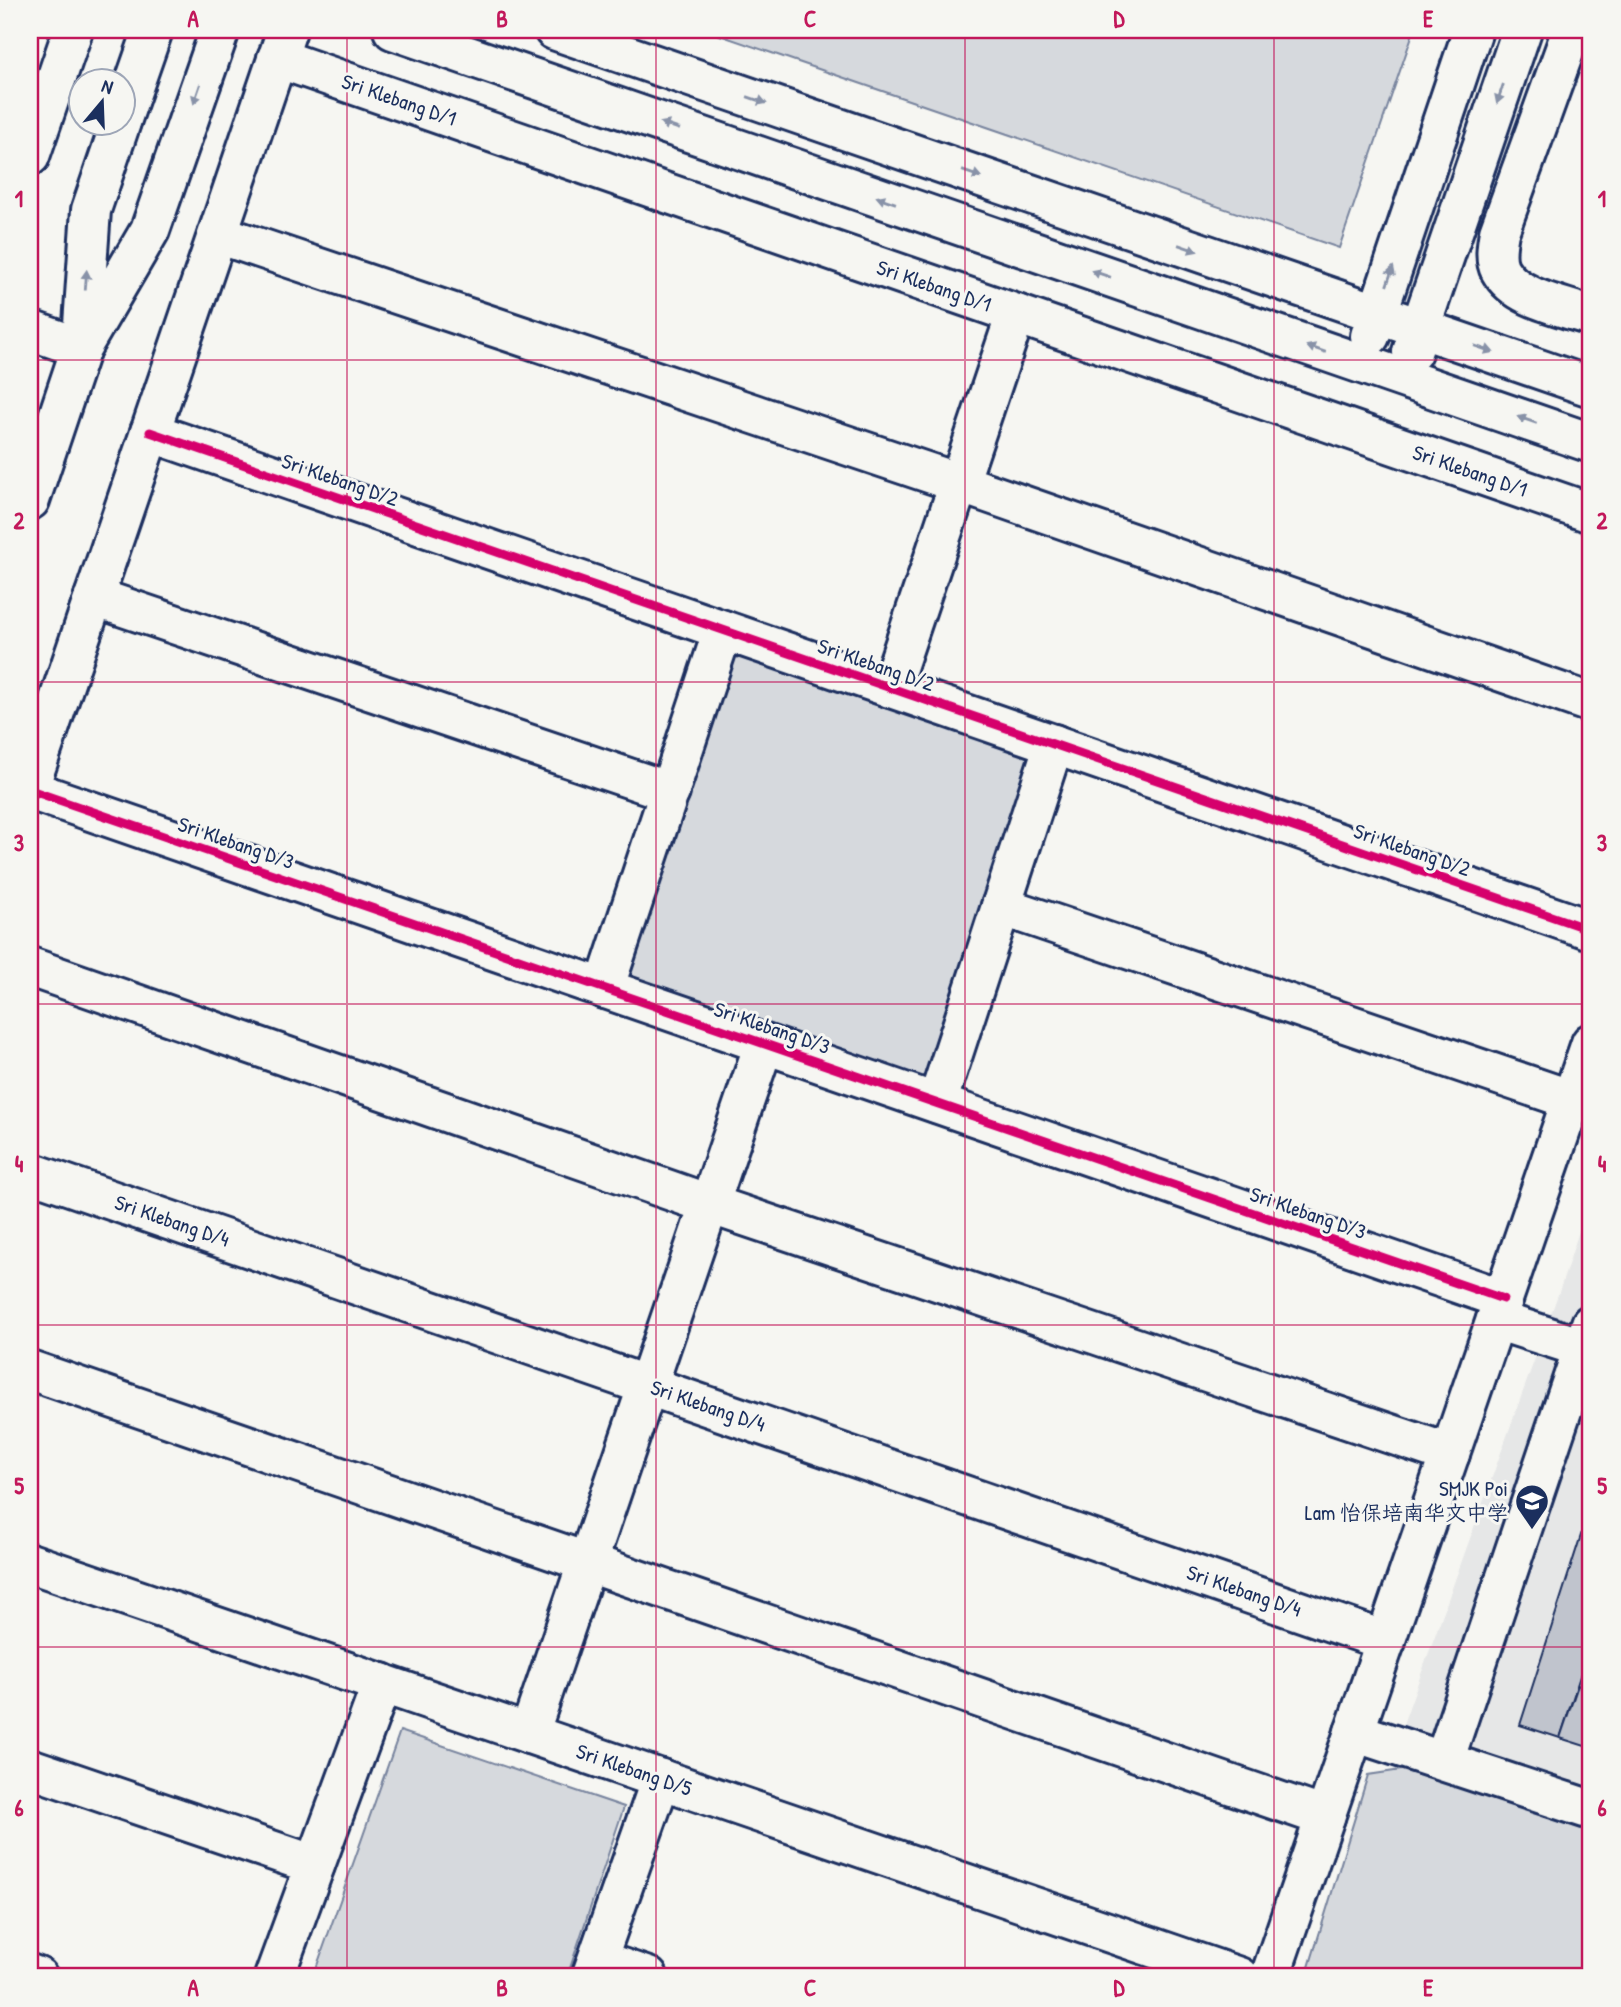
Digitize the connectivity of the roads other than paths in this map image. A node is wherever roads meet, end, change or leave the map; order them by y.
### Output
1 (73, 30) edge
2 (153, 30) edge
3 (220, 30) edge
4 (393, 30) edge
5 (554, 30) edge
6 (1473, 30) edge
7 (1522, 30) edge
8 (1572, 30) edge
9 (282, 44) edge
10 (136, 80) edge
11 (117, 136) edge
12 (32, 145) edge
13 (218, 234) junction
14 (1377, 313) junction
15 (1016, 314) junction
16 (1591, 316) edge
17 (1419, 327) junction
18 (30, 330) edge
19 (81, 348) junction
20 (1360, 364) junction
21 (1404, 377) junction
22 (1591, 387) edge
23 (150, 432) junction
24 (1591, 443) edge
25 (959, 483) junction
26 (30, 500) edge
27 (1591, 513) edge
28 (94, 597) junction
29 (723, 630) junction
30 (890, 688) junction
31 (1591, 703) edge
32 (1054, 744) junction
33 (30, 787) edge
34 (670, 792) junction
35 (1001, 906) junction
36 (1591, 930) edge
37 (30, 967) edge
38 (604, 989) junction
39 (1591, 1043) edge
40 (764, 1044) junction
41 (1572, 1100) junction
42 (937, 1103) junction
43 (30, 1172) edge
44 (709, 1204) junction
45 (1500, 1310) junction
46 (1589, 1330) edge
47 (30, 1370) edge
48 (648, 1385) junction
49 (1450, 1454) junction
50 (30, 1563) edge
51 (587, 1563) junction
52 (1386, 1641) junction
53 (382, 1683) junction
54 (1354, 1732) junction
55 (529, 1734) junction
56 (1444, 1761) junction
57 (30, 1768) edge
58 (661, 1779) junction
59 (1591, 1810) edge
60 (1325, 1817) junction
61 (314, 1866) junction
62 (594, 1969) edge
63 (30, 1974) edge
64 (38, 1977) edge
65 (274, 1977) edge
66 (648, 1977) edge
67 (1239, 1977) edge
68 (1270, 1977) edge

1 - 12 street
2 - 10 street
3 -> 19 street
20 -> 4 street
5 -> 14 street
14 -> 6 street
7 -> 17 street
8 - 16 street
9 - 13 street
9 - 15 street, Sri Klebang D/1
19 -> 11 street
13 - 23 street
13 - 25 street
14 - 17 street
14 - 20 street
15 - 25 street
15 - 27 street, Sri Klebang D/1
17 - 21 street
17 -> 22 street
18 - 19 street
19 - 26 street
20 - 21 street
24 -> 21 street
23 - 28 street
23 - 29 street, Sri Klebang D/2
25 - 30 street
25 - 31 street
28 - 33 street
28 - 34 street
29 - 30 street, Sri Klebang D/2
29 - 34 street
30 - 32 street, Sri Klebang D/2
32 - 35 street
32 - 36 street, Sri Klebang D/2
33 - 38 street, Sri Klebang D/3
34 - 38 street
35 - 41 street
35 - 42 street
37 - 44 street
38 - 40 street, Sri Klebang D/3
39 - 41 street
40 - 42 street, Sri Klebang D/3
40 - 44 street
41 - 45 street
42 - 45 street, Sri Klebang D/3
43 - 48 street, Sri Klebang D/4
44 - 48 street
44 - 49 street
45 - 46 street, Sri Klebang D/3
45 - 49 street
46 - 56 street
47 - 51 street
48 - 51 street
48 - 52 street, Sri Klebang D/4
49 - 52 street
50 - 53 street, Sri Klebang D/5
51 - 55 street
51 - 60 street
52 - 54 street
53 - 55 street, Sri Klebang D/5
53 - 61 street
54 - 56 street
54 - 60 street
55 - 58 street, Sri Klebang D/5
56 - 59 street
57 - 61 street
58 - 62 street
58 - 67 street, Sri Klebang D/5
60 - 68 street
61 - 65 street
62 - 66 street
63 - 64 street

